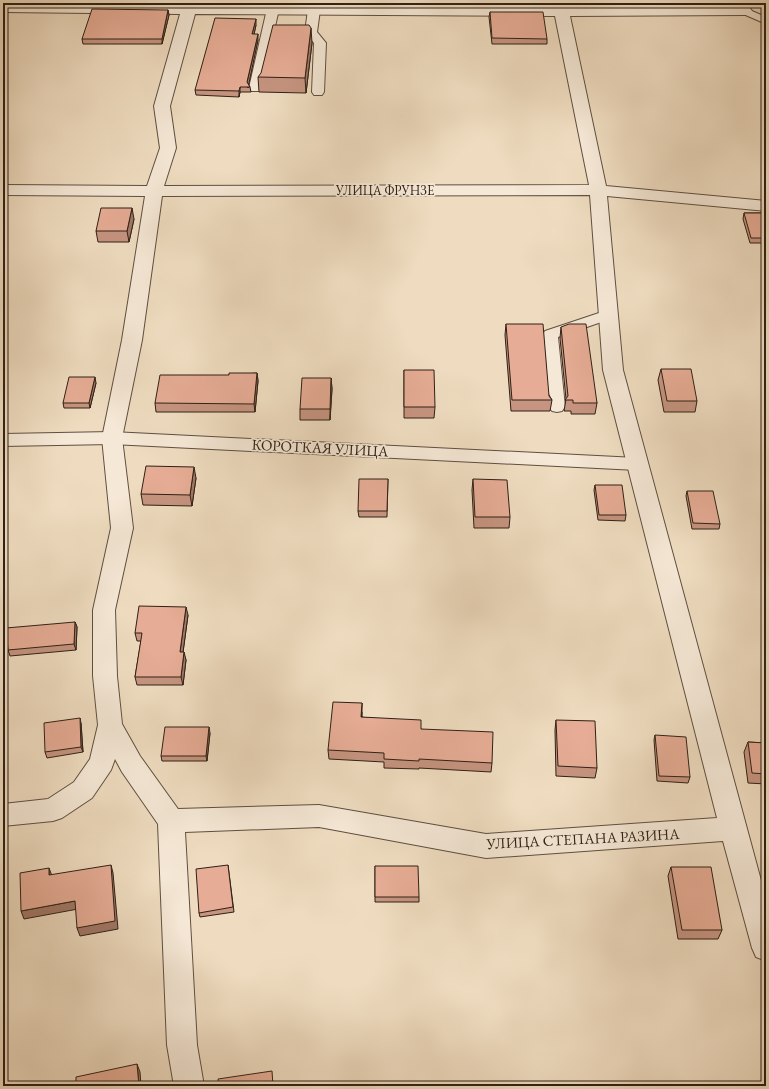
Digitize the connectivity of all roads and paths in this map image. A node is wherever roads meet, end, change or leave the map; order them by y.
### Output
1 (492, 3) edge
2 (189, 6) edge
3 (560, 7) edge
4 (3, 8) edge
5 (273, 9) junction
6 (314, 10) junction
7 (745, 11) joint
8 (476, 12) junction
9 (766, 21) edge
10 (255, 88) dead end
11 (318, 92) dead end
12 (3, 190) edge
13 (598, 190) junction
14 (154, 191) junction
15 (766, 206) edge
16 (608, 315) junction
17 (557, 407) dead end
18 (112, 438) junction
19 (3, 440) edge
20 (637, 464) junction
21 (110, 725) junction
22 (3, 815) edge
23 (172, 821) junction
24 (733, 829) junction
25 (766, 948) edge
26 (189, 1086) edge

1 - 8 lane
2 - 4 street
2 - 5 street
2 - 14 street
3 - 7 street
3 - 8 street
3 - 13 street
5 - 6 street
5 - 10 lane
6 - 8 street
6 - 11 lane
7 - 9 lane
12 - 14 street, УЛИЦА ФРУНЗЕ
13 - 14 street, УЛИЦА ФРУНЗЕ
13 - 15 street, УЛИЦА ФРУНЗЕ
13 - 16 street
14 - 18 street
16 - 17 lane
16 - 20 street
18 - 19 lane, КОРОТКАЯ УЛИЦА
18 - 20 lane, КОРОТКАЯ УЛИЦА
18 - 21 street
20 - 24 street
21 - 22 street
21 - 23 street
23 - 24 street, УЛИЦА СТЕПАНА РАЗИНА
23 - 26 street
24 - 25 street

